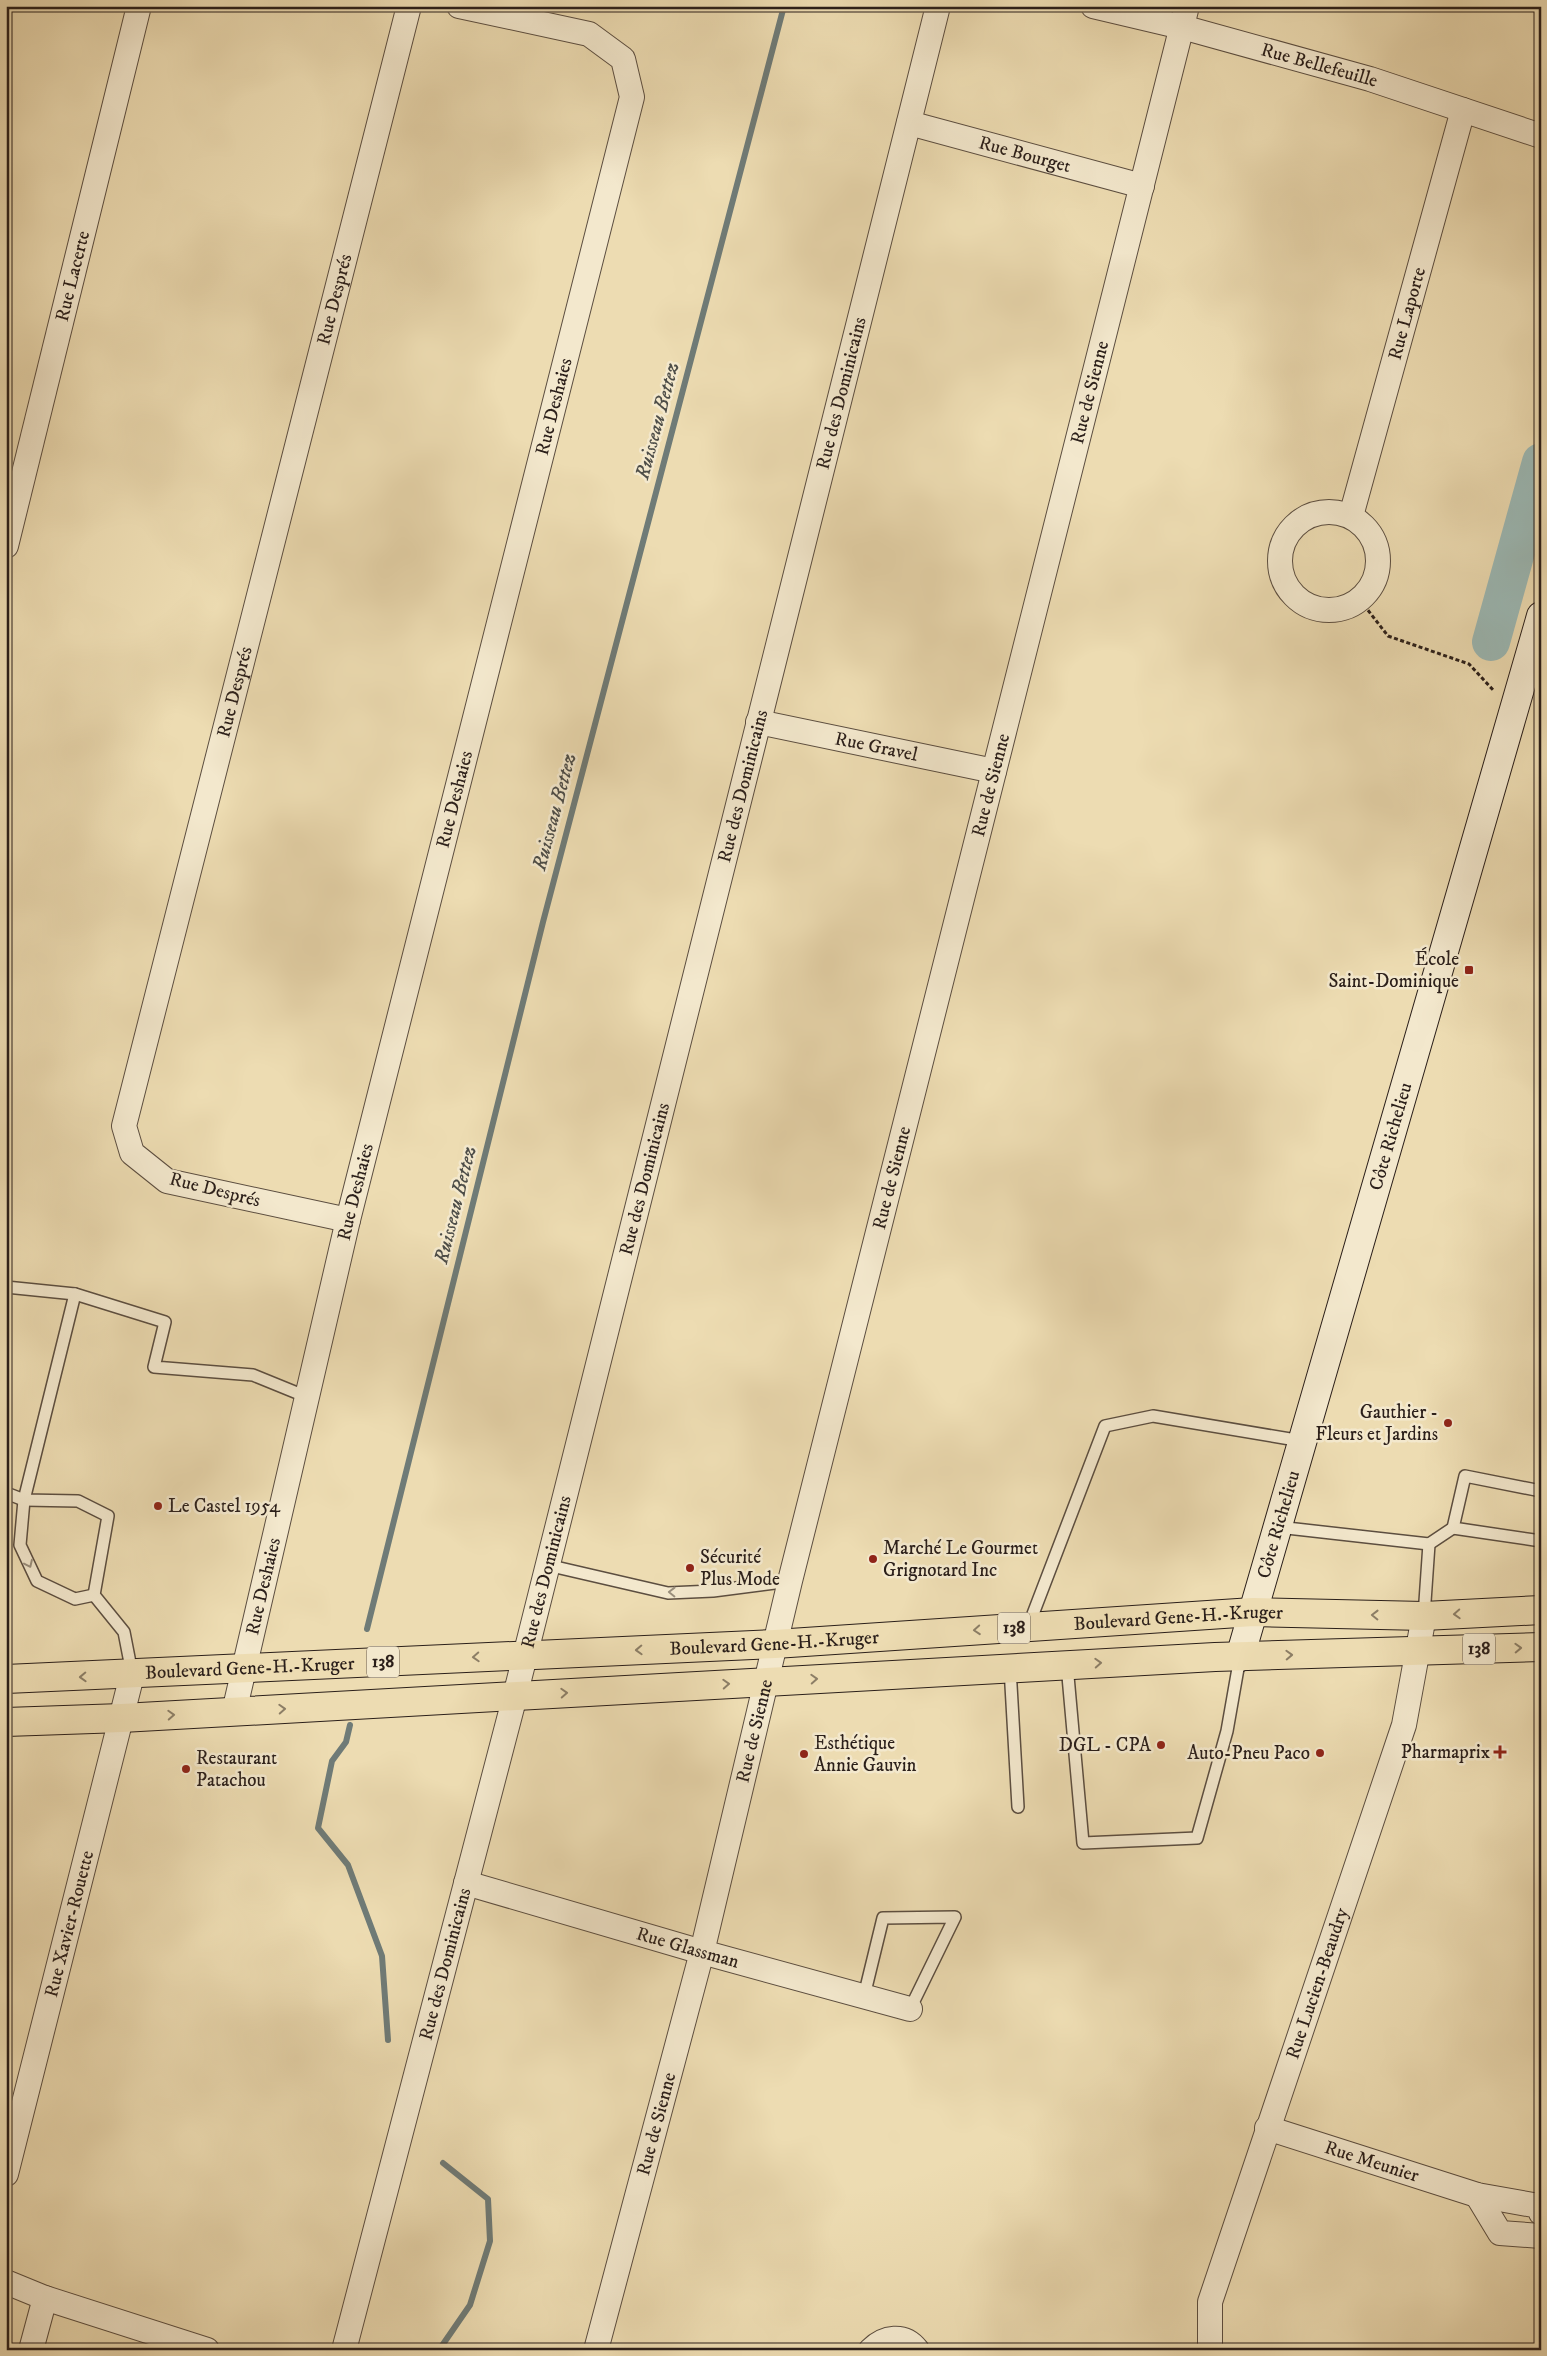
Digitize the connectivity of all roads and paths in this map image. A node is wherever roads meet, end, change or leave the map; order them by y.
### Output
1 (139, 6) edge
2 (409, 6) edge
3 (459, 6) edge
4 (938, 6) edge
5 (1093, 6) edge
6 (1184, 17) edge
7 (1463, 110) junction
8 (908, 123) junction
9 (1541, 136) edge
10 (1142, 186) junction
11 (1351, 516) junction
12 (6, 546) edge
13 (1360, 600) junction
14 (1541, 616) edge
15 (1513, 712) junction
16 (758, 722) junction
17 (994, 771) junction
18 (348, 1220) junction
19 (6, 1287) edge
20 (75, 1294) junction
21 (307, 1397) junction
22 (1302, 1441) junction
23 (1541, 1491) edge
24 (6, 1493) edge
25 (24, 1500) junction
26 (1278, 1527) junction
27 (1452, 1528) junction
28 (1541, 1542) edge
29 (1430, 1544) junction
30 (547, 1565) junction
31 (790, 1581) junction
32 (94, 1595) junction
33 (1541, 1610) edge
34 (1253, 1612) junction
35 (1424, 1616) junction
36 (1028, 1627) junction
37 (775, 1644) junction
38 (1541, 1647) edge
39 (1417, 1651) junction
40 (525, 1654) junction
41 (1240, 1657) junction
42 (1067, 1665) junction
43 (242, 1668) junction
44 (1010, 1668) junction
45 (132, 1675) junction
46 (6, 1679) edge
47 (765, 1682) junction
48 (515, 1696) junction
49 (234, 1712) junction
50 (122, 1718) junction
51 (6, 1722) edge
52 (1018, 1807) dead end
53 (466, 1883) junction
54 (702, 1952) junction
55 (864, 1996) junction
56 (910, 2009) joint
57 (1267, 2128) junction
58 (6, 2174) edge
59 (1477, 2195) junction
60 (1541, 2213) edge
61 (1541, 2236) edge
62 (6, 2282) edge
63 (45, 2298) junction
64 (32, 2350) edge
65 (207, 2350) edge
66 (344, 2350) edge
67 (596, 2350) edge
68 (871, 2350) edge
69 (917, 2350) edge
70 (1210, 2350) edge

1 - 12 street, Rue Lacerte
2 - 18 street, Rue Després
3 - 18 street, Rue Deshaies
4 - 8 street, Rue des Dominicains
5 - 6 street, Rue Bellefeuille
6 - 7 street, Rue Bellefeuille
6 - 10 street, Rue de Sienne
7 - 9 street, Rue Bellefeuille
7 - 11 street, Rue Laporte
8 - 10 street, Rue Bourget
8 - 16 street, Rue des Dominicains
10 - 17 street, Rue de Sienne
11 - 13 street
11 - 13 street
13 - 15 path
14 - 15 street, Côte Richelieu
15 - 22 street, Côte Richelieu
16 - 17 street, Rue Gravel
16 - 30 street, Rue des Dominicains
17 - 31 street, Rue de Sienne
18 - 21 street, Rue Deshaies
19 - 20 lane
20 - 21 lane
20 - 25 lane
21 - 43 street, Rue Deshaies
22 - 26 street, Côte Richelieu
22 - 36 lane
23 - 27 lane
24 - 25 lane
25 -> 32 lane
25 - 32 lane
26 - 29 lane
26 - 34 street, Côte Richelieu
27 - 28 lane
27 - 29 lane
29 - 35 lane
31 -> 30 lane
30 - 40 street, Rue des Dominicains
31 - 37 street, Rue de Sienne
32 - 45 lane
33 -> 35 main road, Boulevard Gene-H.-Kruger / 138
35 -> 34 main road, Boulevard Gene-H.-Kruger / 138
34 - 36 main road, Boulevard Gene-H.-Kruger / 138
34 - 41 street, Côte Richelieu
35 - 39 street, Rue Lucien-Beaudry
36 -> 37 main road, Boulevard Gene-H.-Kruger / 138
37 -> 40 main road, Boulevard Gene-H.-Kruger / 138
37 - 47 street, Rue de Sienne
39 -> 38 main road, Boulevard Gene-H.-Kruger / 138
41 -> 39 main road, Boulevard Gene-H.-Kruger / 138
39 - 57 street, Rue Lucien-Beaudry
40 -> 43 main road, Boulevard Gene-H.-Kruger / 138
40 - 48 street, Rue des Dominicains
42 -> 41 main road, Boulevard Gene-H.-Kruger / 138
41 - 42 lane
42 - 44 main road, Boulevard Gene-H.-Kruger / 138
43 - 45 main road, Boulevard Gene-H.-Kruger / 138
43 - 49 street, Rue Deshaies
47 -> 44 main road, Boulevard Gene-H.-Kruger / 138
44 - 52 lane
45 -> 46 main road, Boulevard Gene-H.-Kruger / 138
45 - 50 street, Rue Xavier-Rouette
48 -> 47 main road, Boulevard Gene-H.-Kruger / 138
47 - 54 street, Rue de Sienne
49 -> 48 main road, Boulevard Gene-H.-Kruger / 138
48 - 53 street, Rue des Dominicains
50 -> 49 main road, Boulevard Gene-H.-Kruger / 138
50 - 51 main road, Boulevard Gene-H.-Kruger / 138
50 - 58 street, Rue Xavier-Rouette
53 - 54 street, Rue Glassman
53 - 66 street, Rue des Dominicains
54 - 55 street, Rue Glassman
54 - 67 street, Rue de Sienne
55 - 56 street, Rue Glassman
55 - 56 lane
57 - 59 street, Rue Meunier
57 - 70 street, Rue Lucien-Beaudry
59 - 60 street, Rue Meunier
59 - 61 street
62 - 63 street
63 - 64 street
63 - 65 street
68 - 69 street

